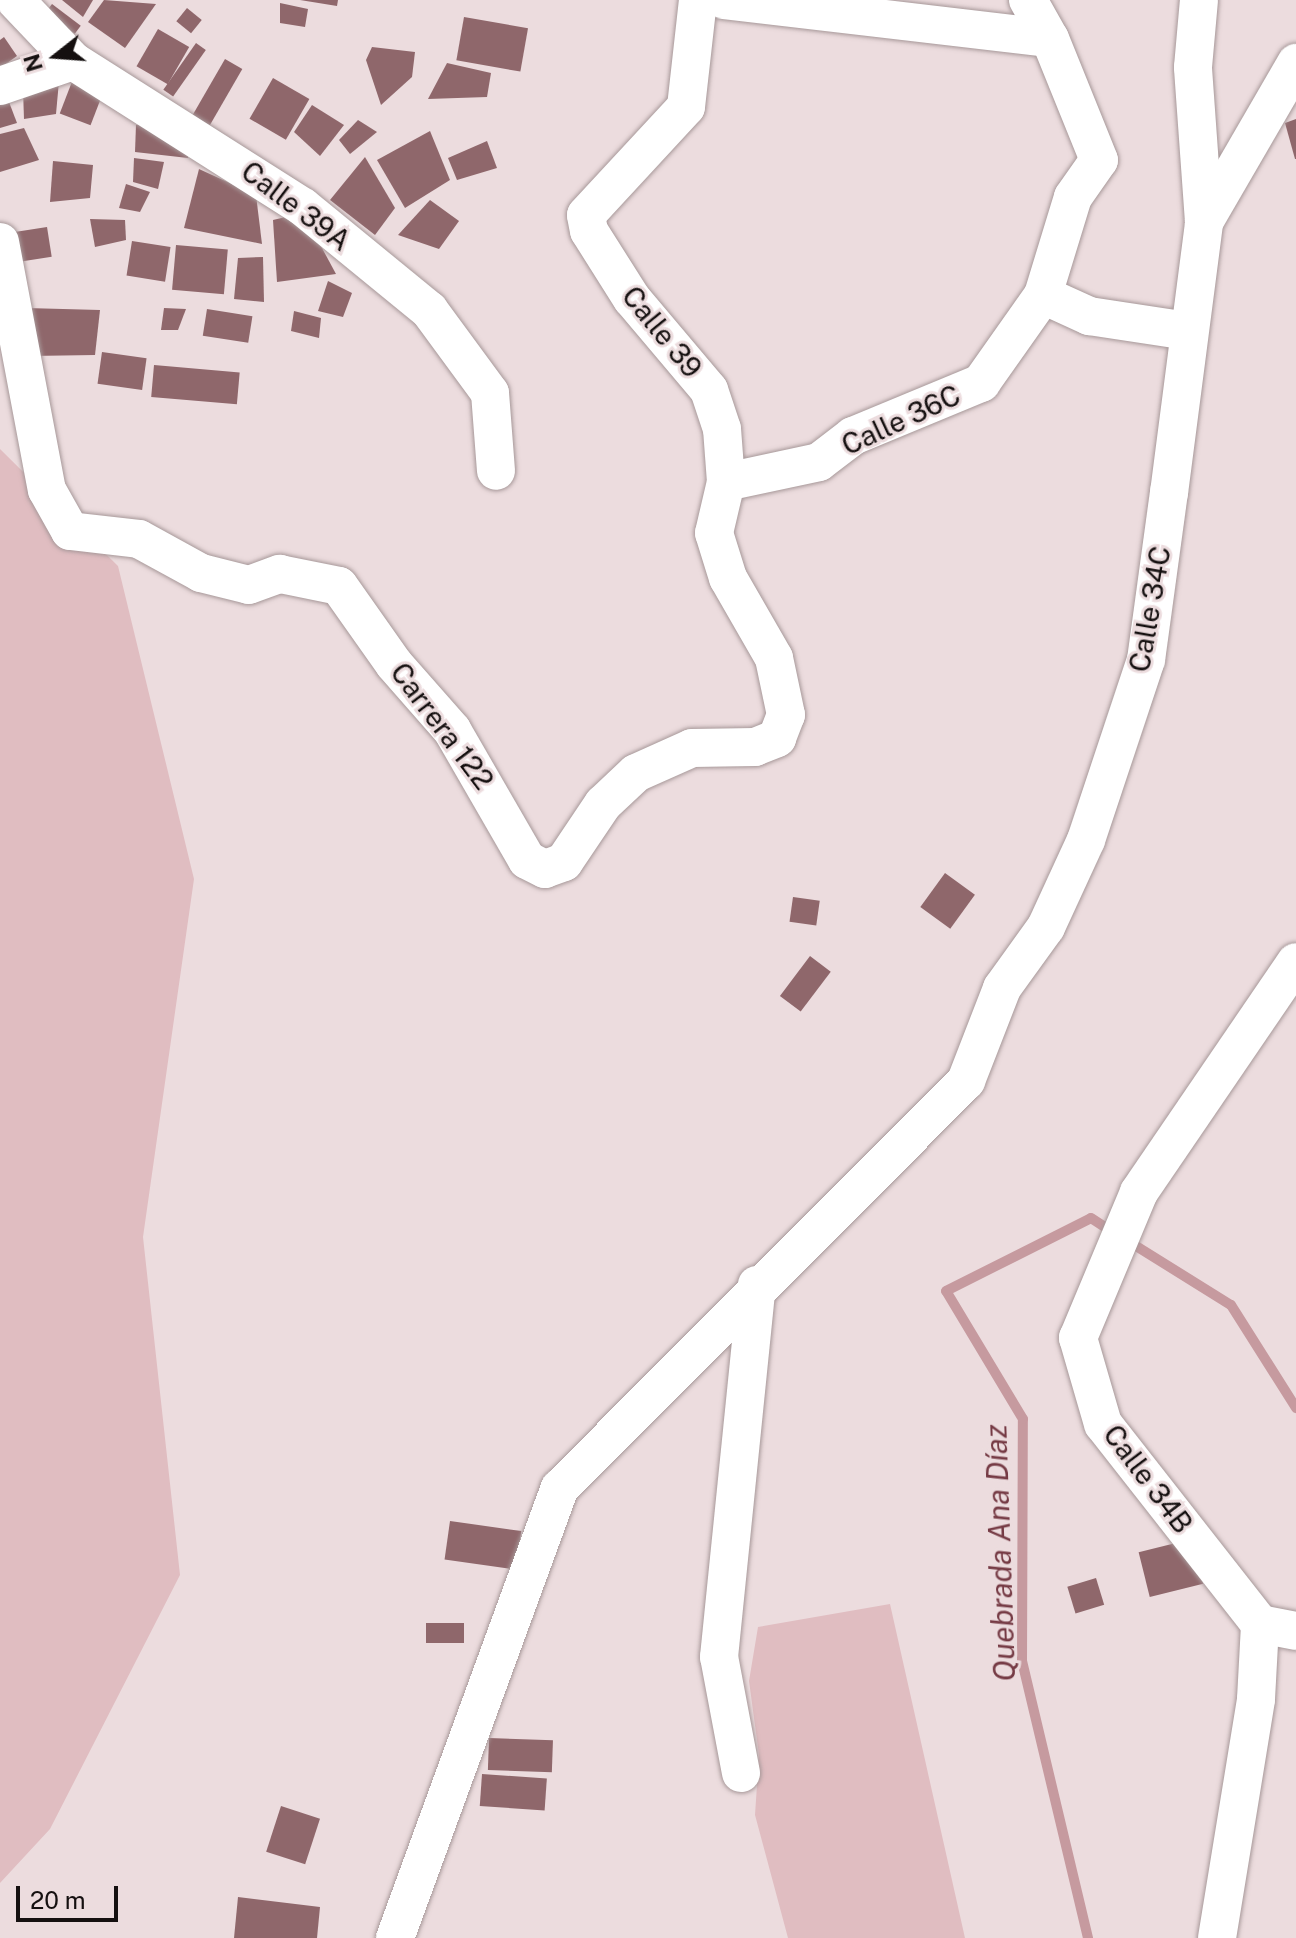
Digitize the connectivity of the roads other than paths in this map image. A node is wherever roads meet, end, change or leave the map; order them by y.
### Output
1 (15, 0) edge
2 (698, 0) edge
3 (724, 0) edge
4 (1028, 0) edge
5 (1199, 0) edge
6 (1048, 38) junction
7 (73, 61) junction
8 (1296, 63) edge
9 (0, 86) edge
10 (1204, 222) junction
11 (0, 242) edge
12 (1043, 295) junction
13 (1188, 331) junction
14 (496, 471) dead end
15 (726, 482) junction
16 (777, 738) joint
17 (1296, 962) edge
18 (757, 1285) junction
19 (1278, 1627) edge
20 (741, 1773) dead end
21 (395, 1938) edge
22 (1217, 1938) edge

1 - 7 street, Calle 39A
2 - 15 street, Calle 39
3 - 6 street
4 - 6 street, Calle 36C
5 - 10 street, Calle 34C
6 - 12 street, Calle 36C
7 - 9 street
7 - 14 street, Calle 39A
8 - 10 street
10 - 13 street, Calle 34C
11 - 16 street, Carrera 122
12 - 13 street
12 - 15 street, Calle 36C
13 - 18 street, Calle 34C
15 - 16 street, Calle 39
17 - 19 street, Calle 34B
18 - 20 street
18 - 21 street, Calle 34C
19 - 22 street, Calle 34B

